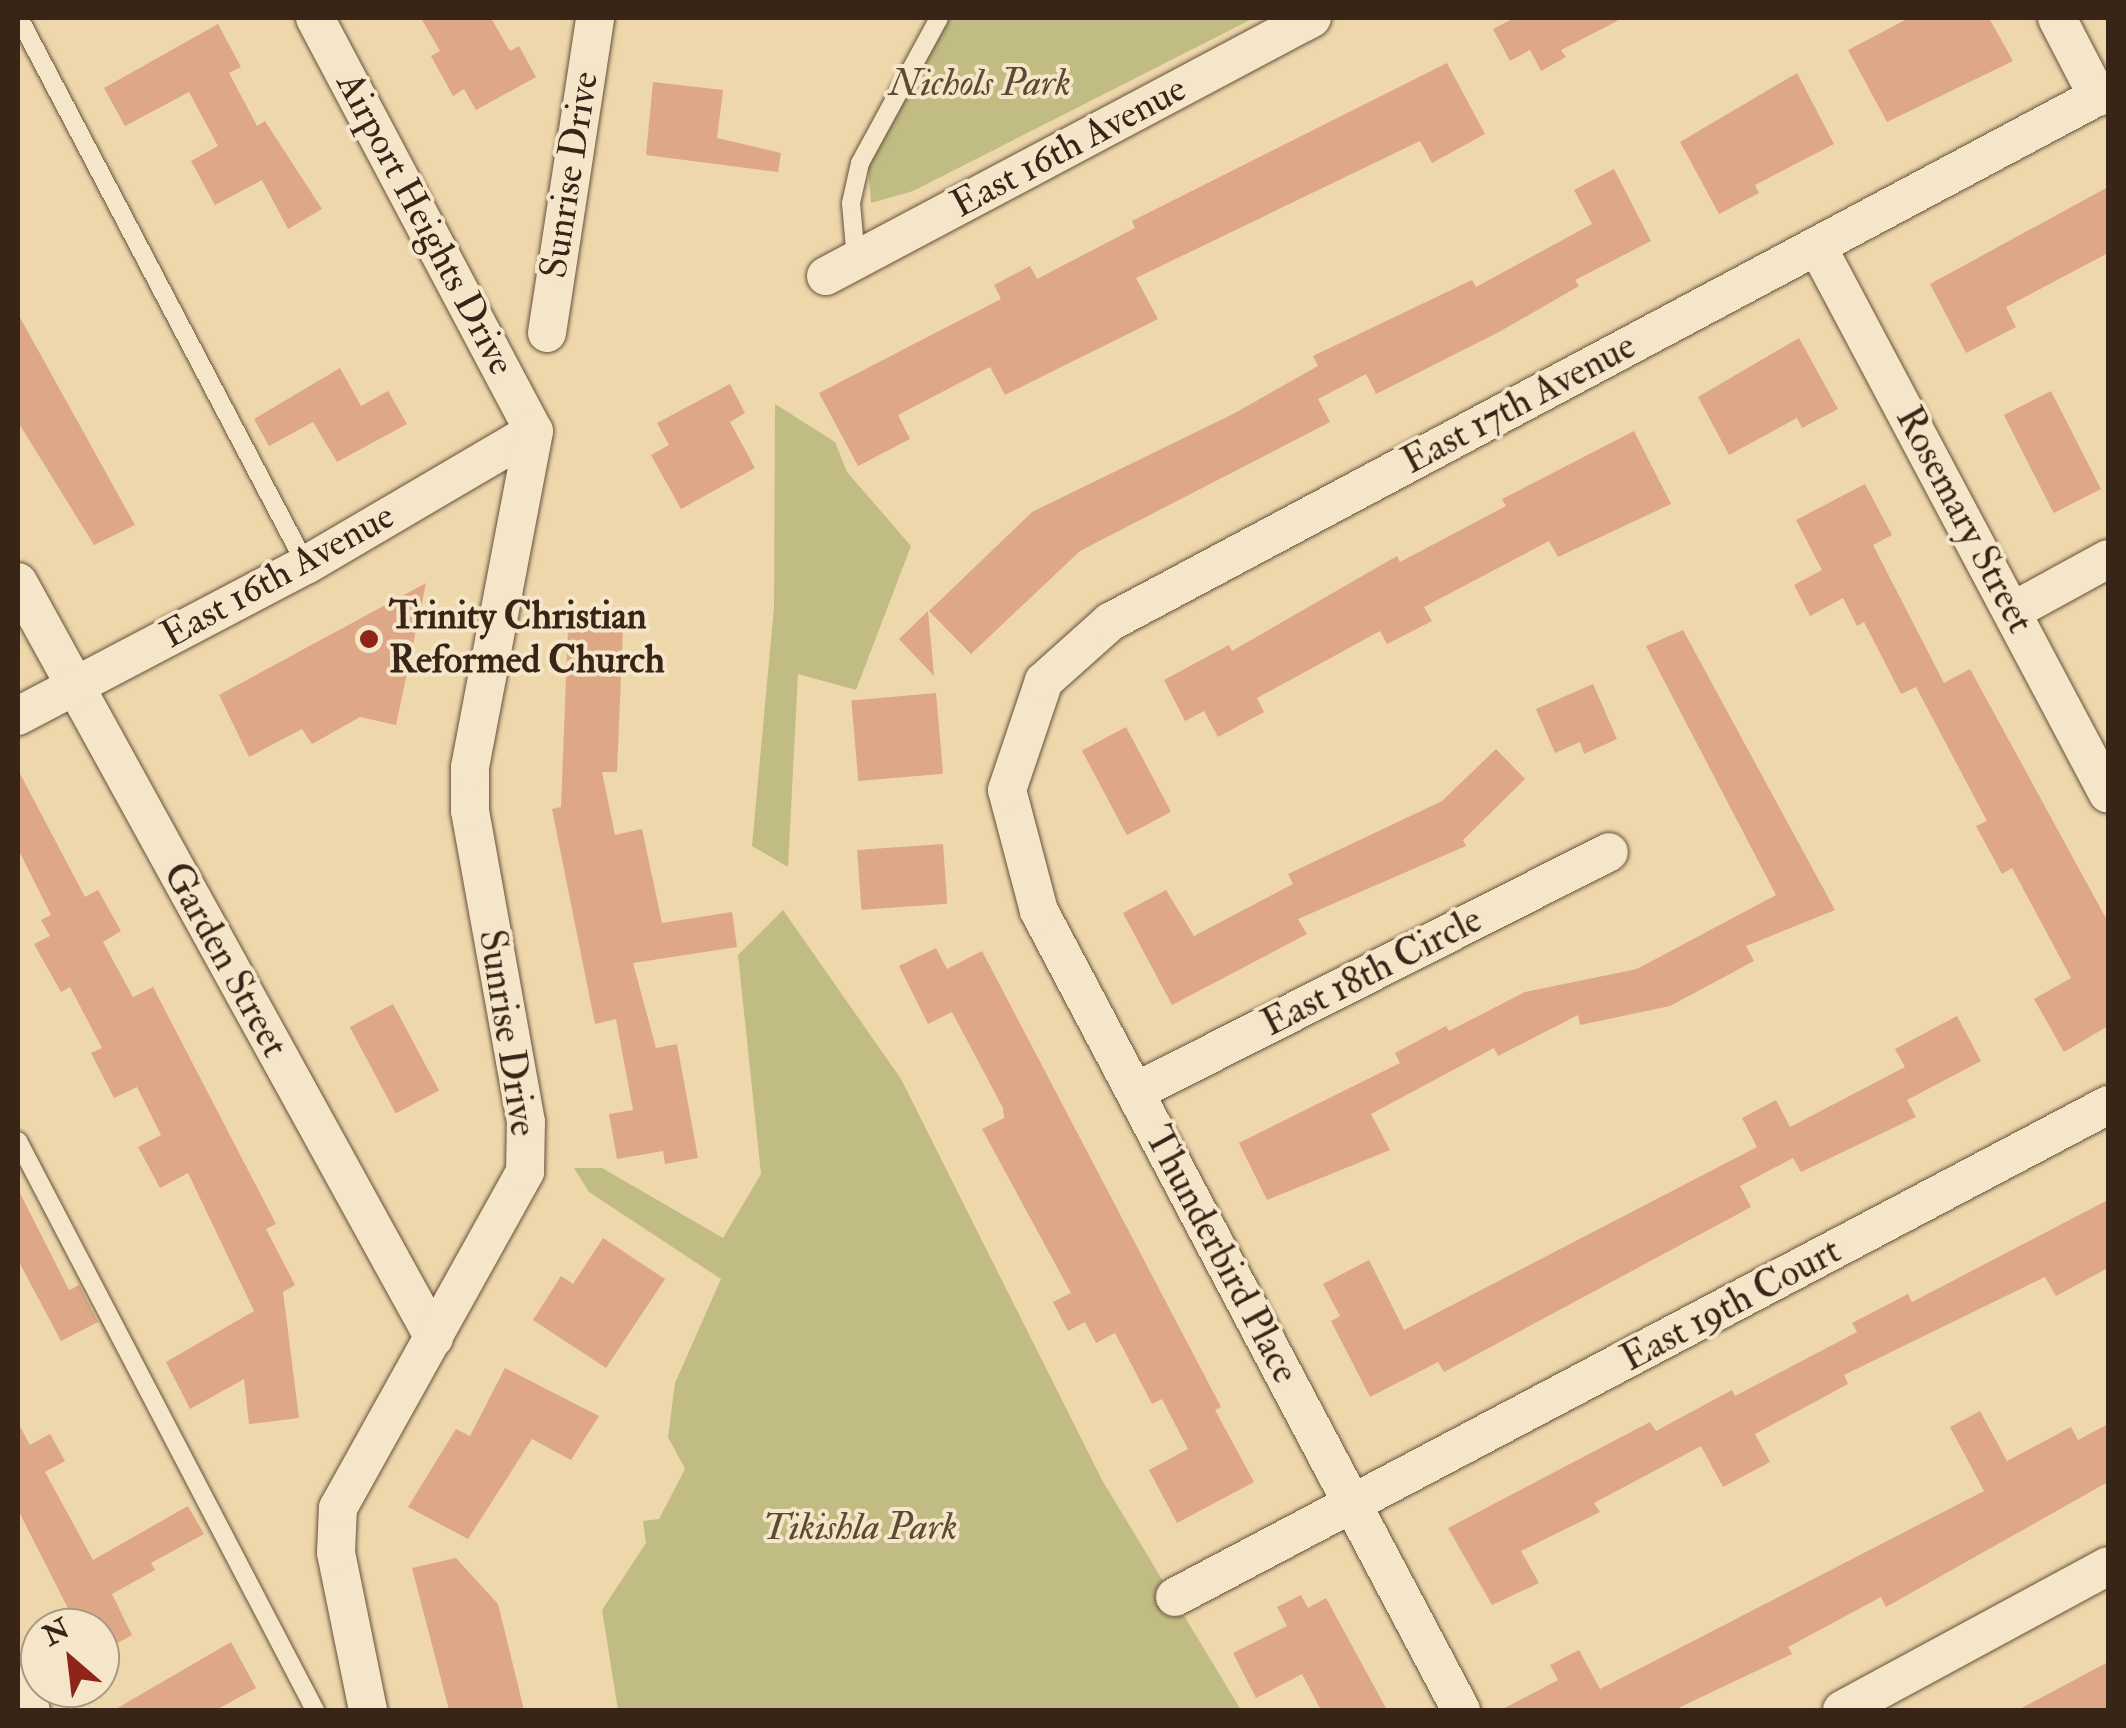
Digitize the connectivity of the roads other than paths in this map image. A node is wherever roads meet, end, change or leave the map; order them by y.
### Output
1 (19, 18) edge
2 (314, 18) edge
3 (595, 18) edge
4 (939, 18) edge
5 (1312, 18) edge
6 (2057, 18) edge
7 (2103, 94) edge
8 (1817, 246) junction
9 (841, 268) joint
10 (547, 333) dead end
11 (534, 431) junction
12 (2108, 559) edge
13 (306, 565) junction
14 (18, 582) edge
15 (2013, 611) junction
16 (72, 686) junction
17 (18, 716) edge
18 (1007, 790) joint
19 (2108, 794) edge
20 (1609, 852) dead end
21 (1135, 1092) junction
22 (2108, 1105) edge
23 (18, 1141) edge
24 (434, 1338) junction
25 (1353, 1505) junction
26 (2108, 1566) edge
27 (1174, 1597) dead end
28 (18, 1684) edge
29 (31, 1710) edge
30 (315, 1710) edge
31 (368, 1710) edge
32 (1462, 1710) edge
33 (1842, 1710) edge

1 - 13 lane
2 - 11 street, Airport Heights Drive
3 - 10 street, Sunrise Drive
4 - 9 lane
5 - 9 street, East 16th Avenue
6 - 7 street
7 - 8 street, East 17th Avenue
8 - 15 street, Rosemary Street
8 - 18 street, East 17th Avenue
11 - 13 street, East 16th Avenue
11 - 24 street, Sunrise Drive
12 - 15 street
13 - 16 street, East 16th Avenue
14 - 16 street, Garden Street
15 - 19 street, Rosemary Street
16 - 17 street, East 16th Avenue
16 - 24 street, Garden Street
18 - 21 street, Thunderbird Place
20 - 21 street, East 18th Circle
21 - 25 street, Thunderbird Place
22 - 25 street, East 19th Court
23 - 30 lane
24 - 31 street, Sunrise Drive
25 - 27 street, East 19th Court
25 - 32 street, Thunderbird Place
26 - 33 street
28 - 29 street

